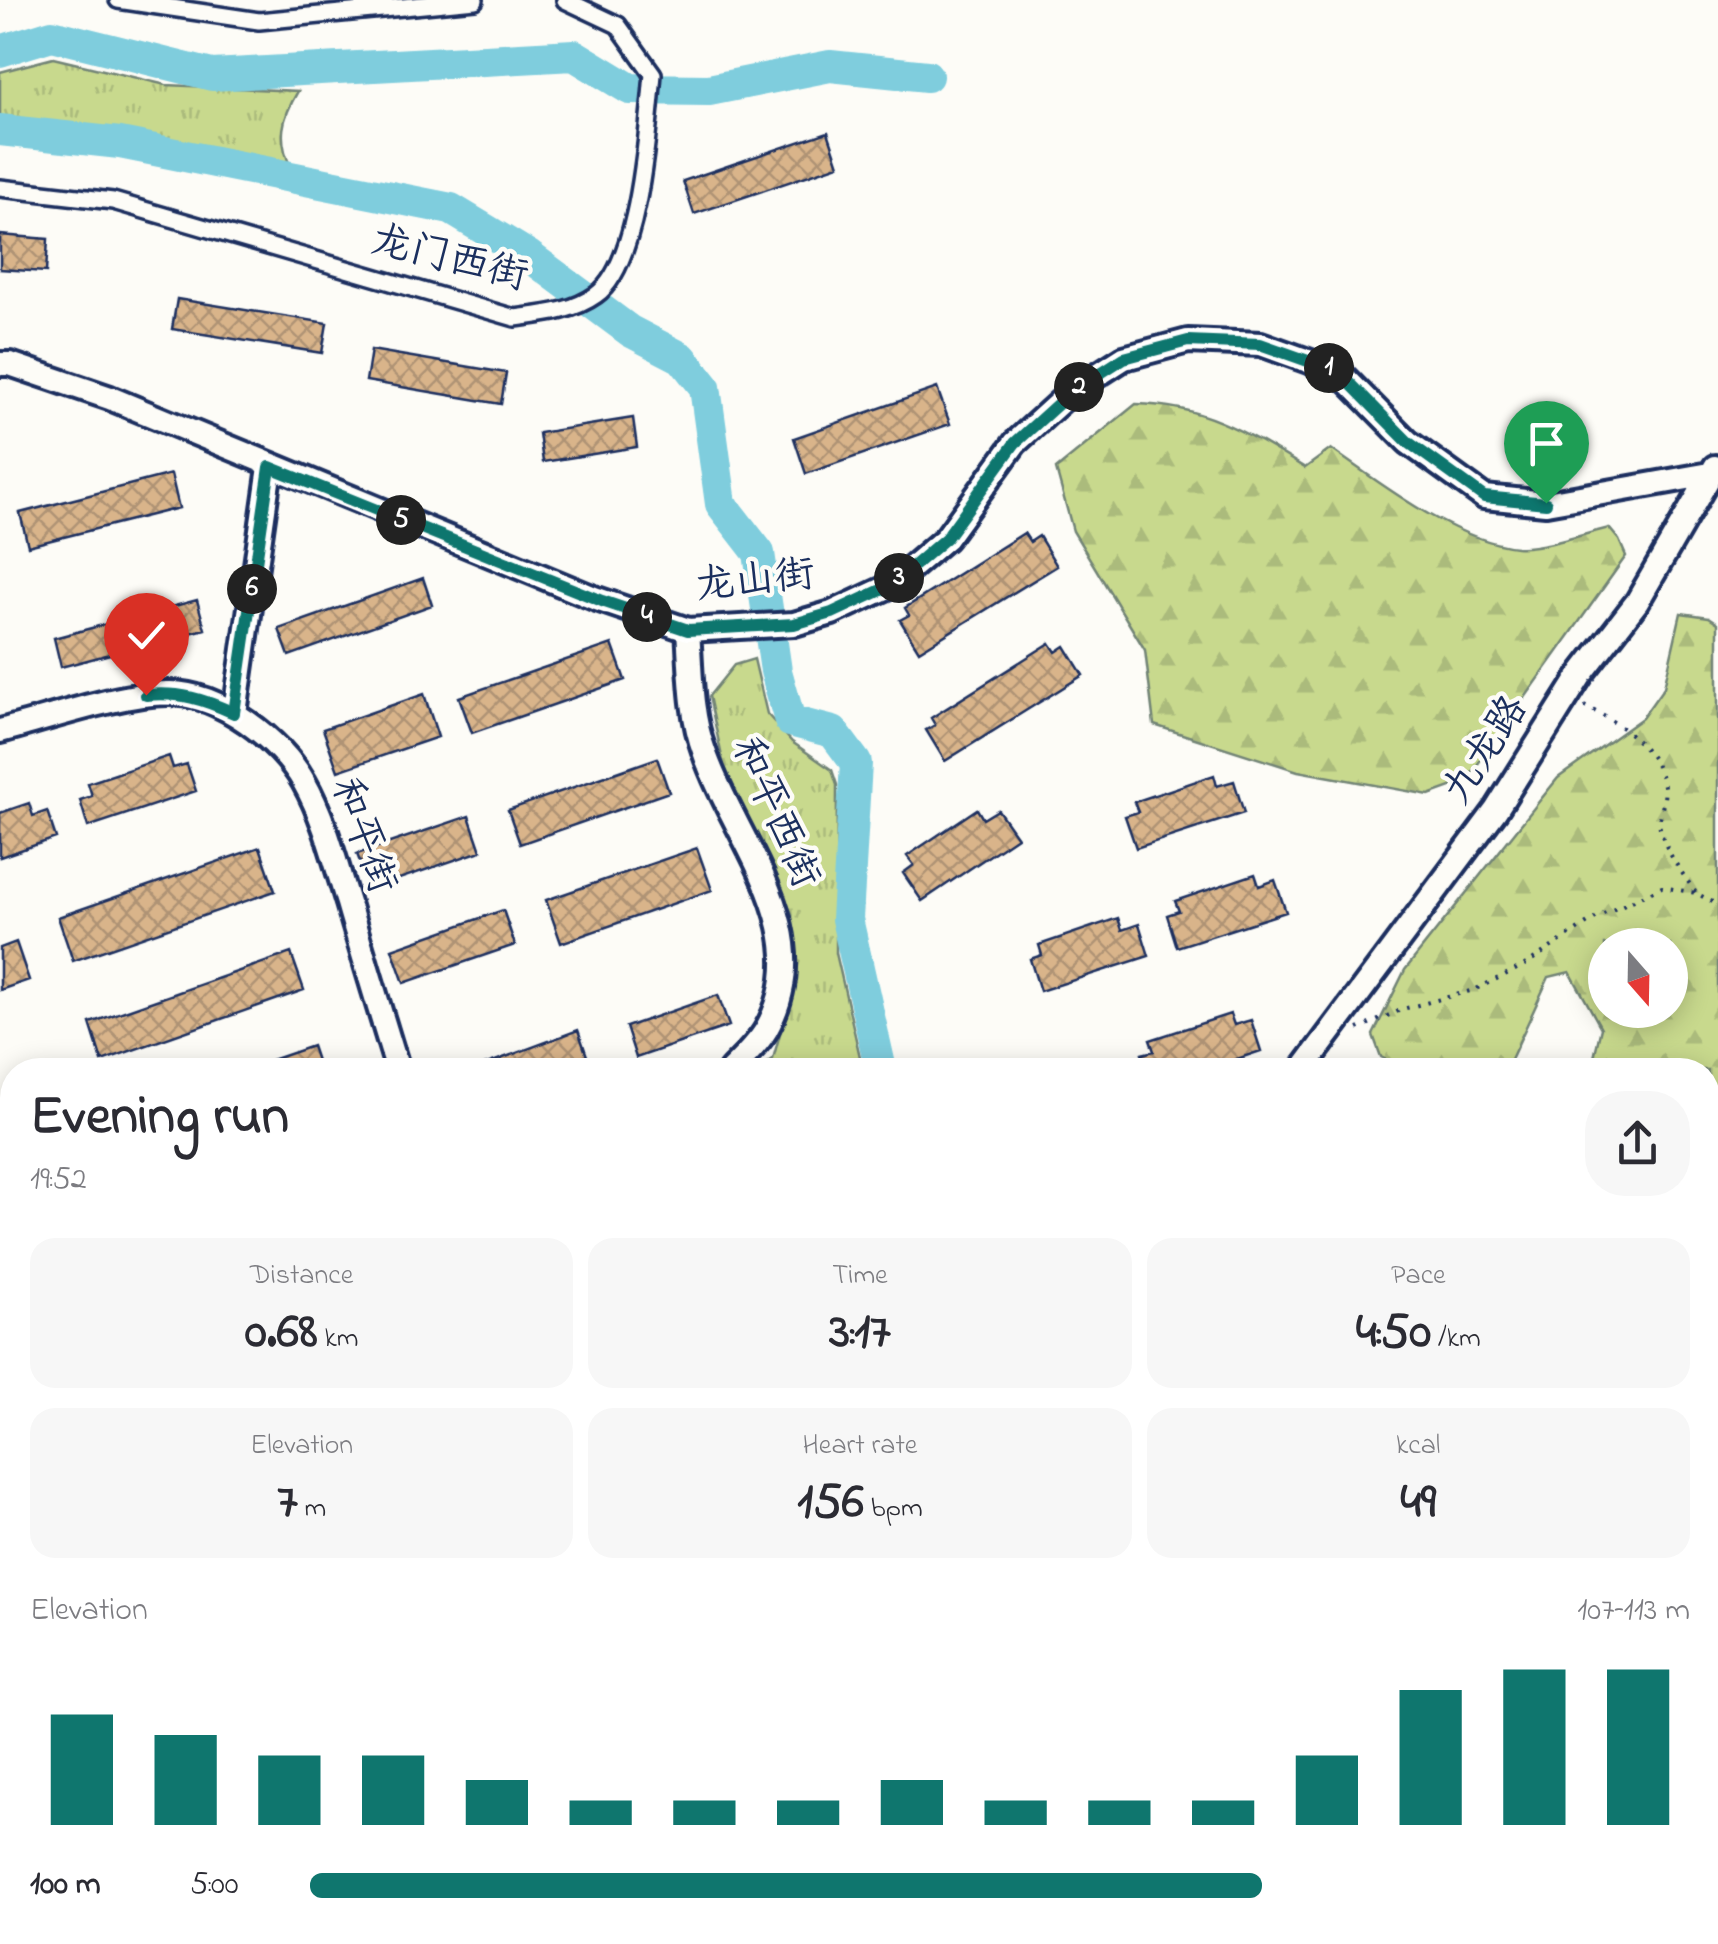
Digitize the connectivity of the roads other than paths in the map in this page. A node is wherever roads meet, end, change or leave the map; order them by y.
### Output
1 (118, 0) edge
2 (475, 0) edge
3 (565, 0) edge
4 (0, 188) edge
5 (0, 364) edge
6 (270, 467) junction
7 (1714, 468) edge
8 (688, 630) junction
9 (234, 713) junction
10 (0, 731) edge
11 (394, 1058) edge
12 (743, 1058) edge
13 (1311, 1058) edge

1 - 2 street
3 - 4 street, 龙门西街
5 - 6 street, 龙山街
6 - 8 street, 龙山街
6 - 9 street
7 - 8 street, 龙山街
7 - 13 street, 九龙路
8 - 12 street, 和平西街
9 - 10 street, 和平街
9 - 11 street, 和平街

